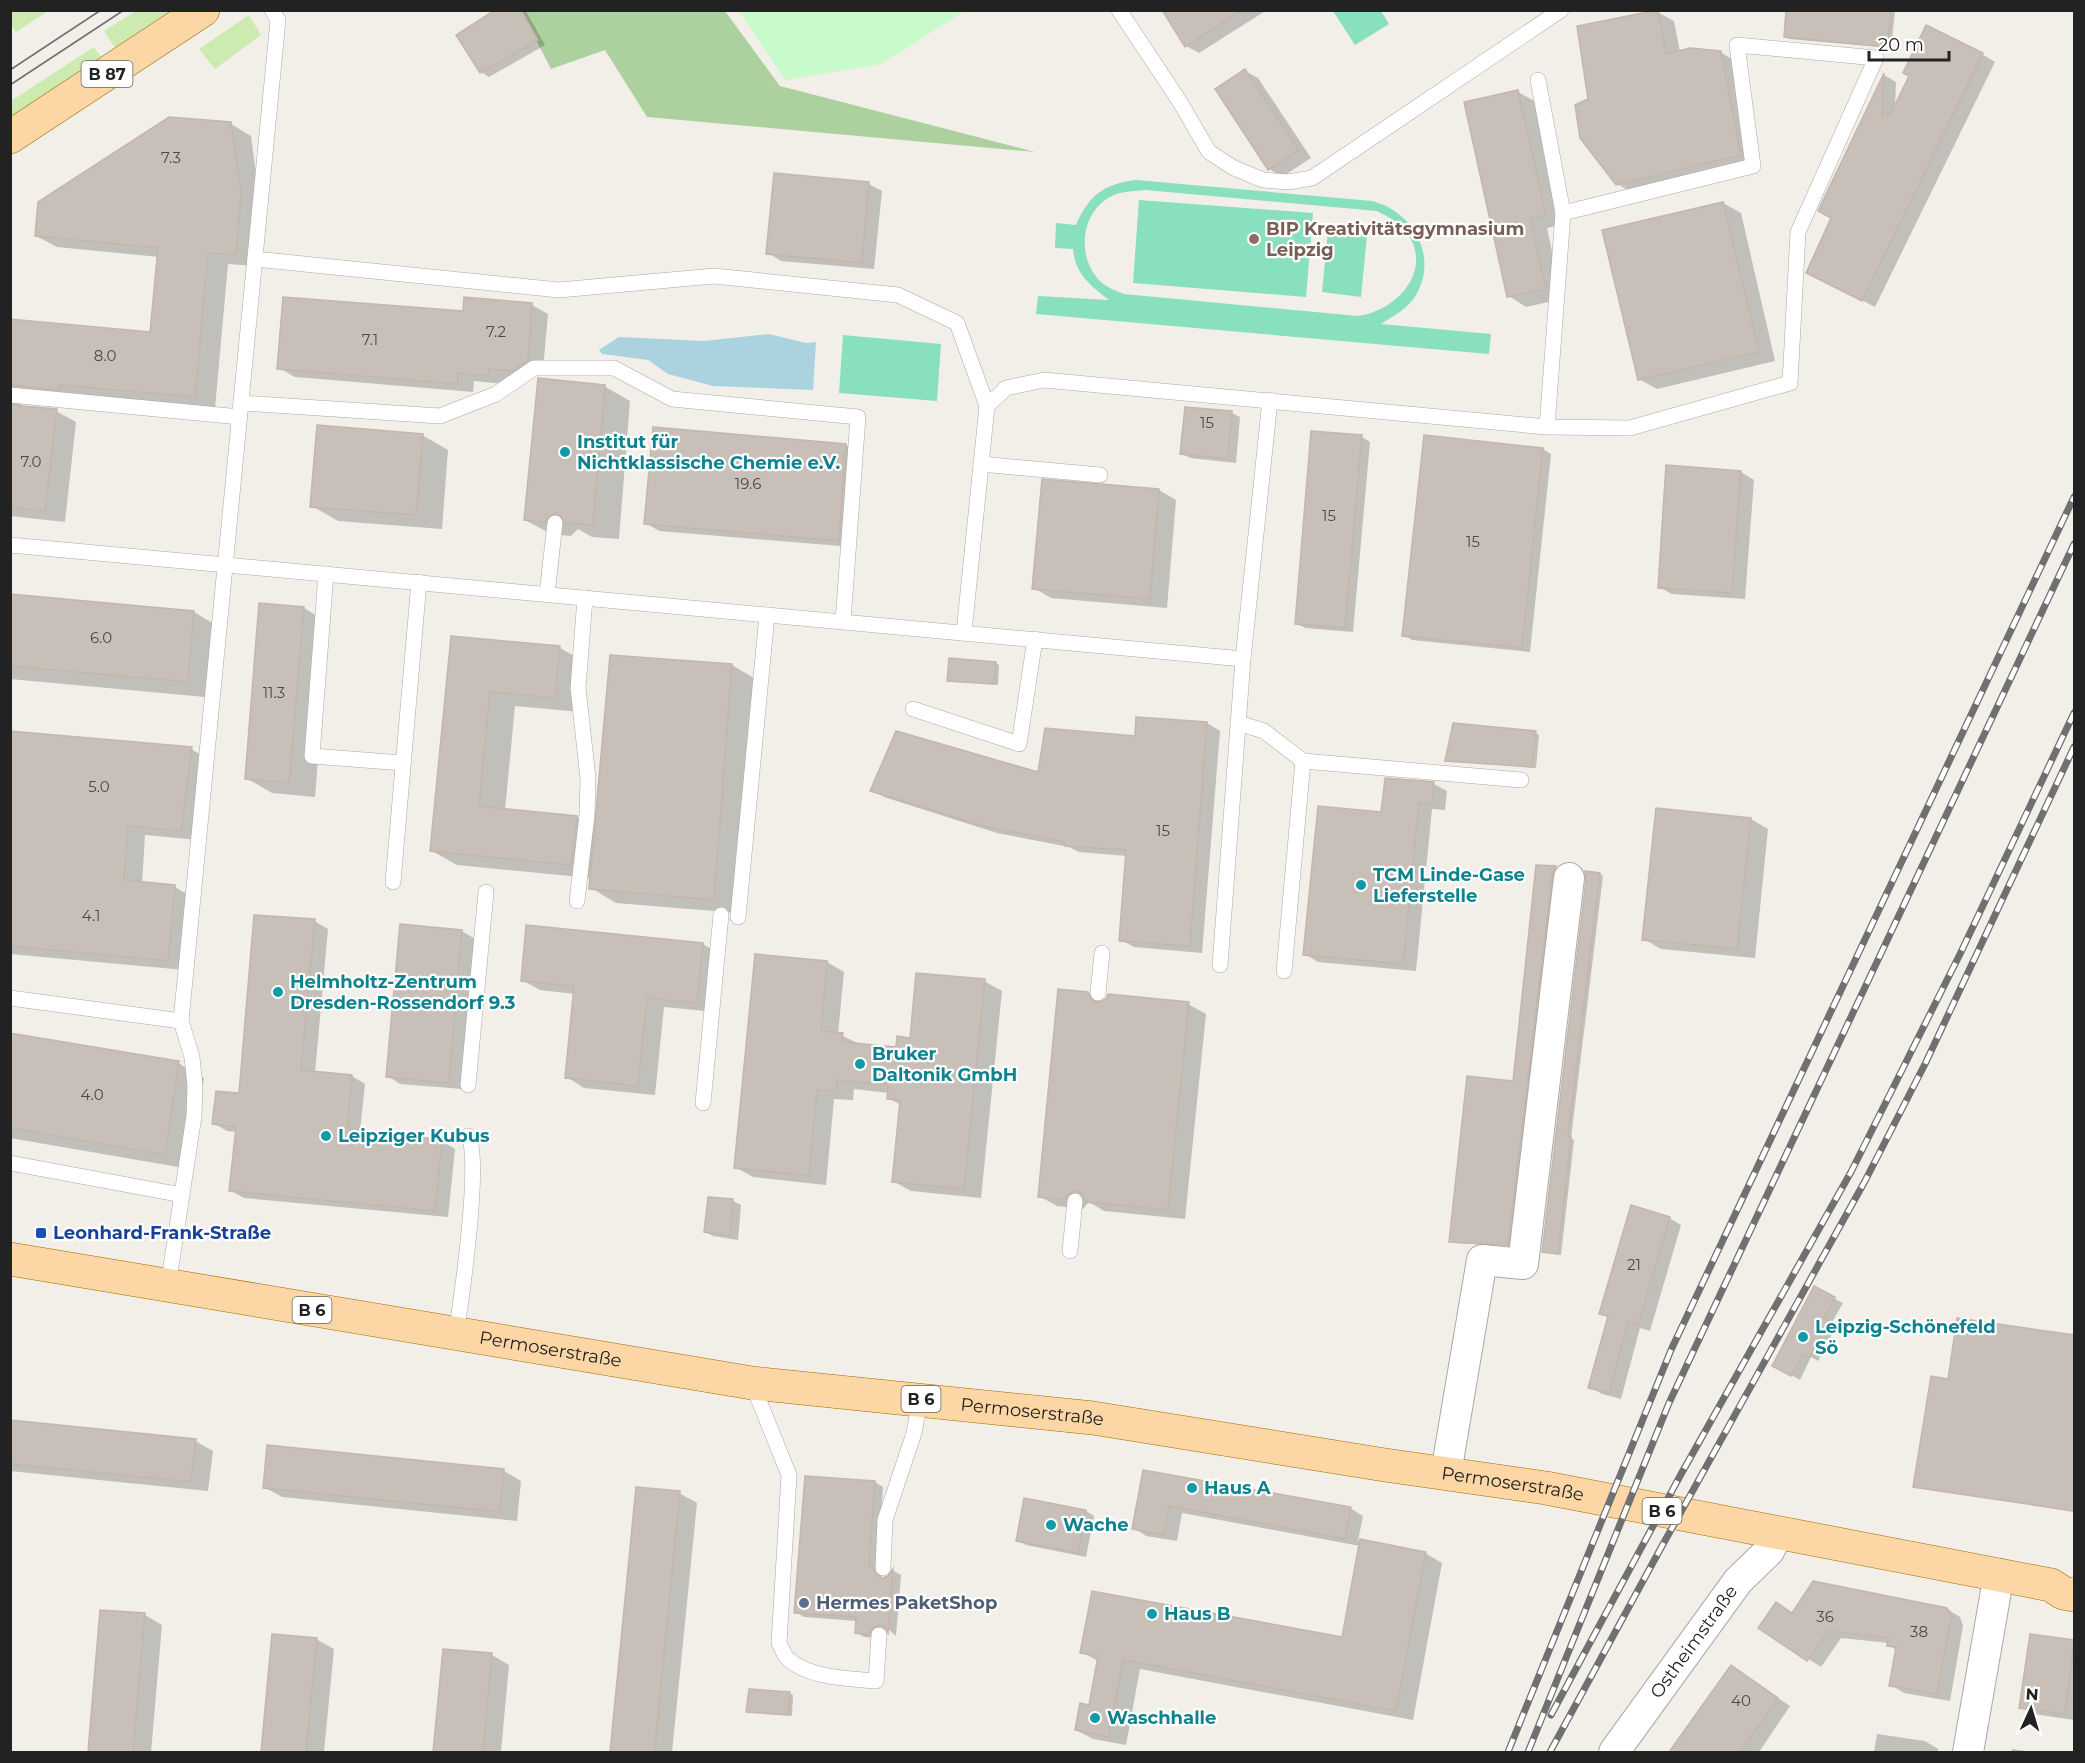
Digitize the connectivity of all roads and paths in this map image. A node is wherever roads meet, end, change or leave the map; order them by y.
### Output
1 (203, 10) edge
2 (272, 10) edge
3 (1119, 10) edge
4 (1561, 10) edge
5 (1538, 80) dead end
6 (10, 137) edge
7 (1563, 213) junction
8 (255, 259) junction
9 (10, 394) edge
10 (1269, 400) junction
11 (987, 406) junction
12 (240, 410) junction
13 (1547, 427) junction
14 (981, 464) junction
15 (1100, 475) dead end
16 (555, 523) dead end
17 (10, 545) edge
18 (226, 565) junction
19 (326, 574) junction
20 (419, 582) junction
21 (547, 594) junction
22 (585, 598) junction
23 (767, 615) junction
24 (843, 621) junction
25 (964, 632) junction
26 (1035, 639) junction
27 (1243, 658) junction
28 (913, 709) dead end
29 (1238, 723) junction
30 (1303, 761) junction
31 (403, 763) junction
32 (1521, 780) dead end
33 (1569, 878) dead end
34 (393, 882) dead end
35 (486, 892) dead end
36 (577, 901) dead end
37 (721, 915) dead end
38 (738, 917) dead end
39 (1102, 953) dead end
40 (1220, 964) dead end
41 (1284, 971) dead end
42 (1098, 993) dead end
43 (10, 998) edge
44 (182, 1021) junction
45 (468, 1085) dead end
46 (704, 1102) dead end
47 (468, 1136) dead end
48 (10, 1163) edge
49 (182, 1195) junction
50 (1075, 1201) dead end
51 (1070, 1251) dead end
52 (10, 1259) edge
53 (168, 1286) junction
54 (456, 1334) junction
55 (752, 1383) junction
56 (920, 1399) junction
57 (1446, 1473) junction
58 (1778, 1534) junction
59 (883, 1568) dead end
60 (1999, 1575) junction
61 (2067, 1586) edge
62 (879, 1635) dead end
63 (1614, 1752) edge
64 (1968, 1752) edge

1 - 6 main road, B 87
2 - 8 lane
3 - 4 lane
5 - 7 lane
7 - 13 lane
7 - 13 lane
8 - 11 lane
8 - 12 lane
9 - 12 lane
10 - 11 lane
10 - 13 lane
10 - 27 lane
11 - 14 lane
12 - 18 lane
12 - 24 lane
14 - 15 lane
14 - 25 lane
16 - 21 lane
17 - 18 lane
18 - 19 lane
18 - 44 lane
19 - 20 lane
19 - 31 lane
20 - 21 lane
20 - 31 lane
21 - 22 lane
22 - 23 lane
22 - 36 lane
23 - 24 lane
23 - 38 lane
24 - 25 lane
25 - 26 lane
26 - 27 lane
26 - 28 lane
27 - 29 lane
29 - 30 lane
29 - 40 lane
30 - 32 lane
30 - 41 lane
31 - 34 lane
33 - 57 street
35 - 45 lane
37 - 46 lane
39 - 42 lane
43 - 44 lane
44 - 49 lane
47 - 54 lane
48 - 49 lane
49 - 53 lane
50 - 51 lane
52 - 53 main road, Permoserstraße / B 6
53 - 54 main road, Permoserstraße / B 6
54 - 55 main road, Permoserstraße / B 6
55 - 56 main road, Permoserstraße / B 6
55 - 62 lane
56 - 57 main road, Permoserstraße / B 6
56 - 59 lane
57 - 58 main road, Permoserstraße / B 6
58 - 60 main road, Permoserstraße / B 6
58 - 63 street, Ostheimstraße
60 - 61 main road, Permoserstraße / B 6
60 - 64 street

